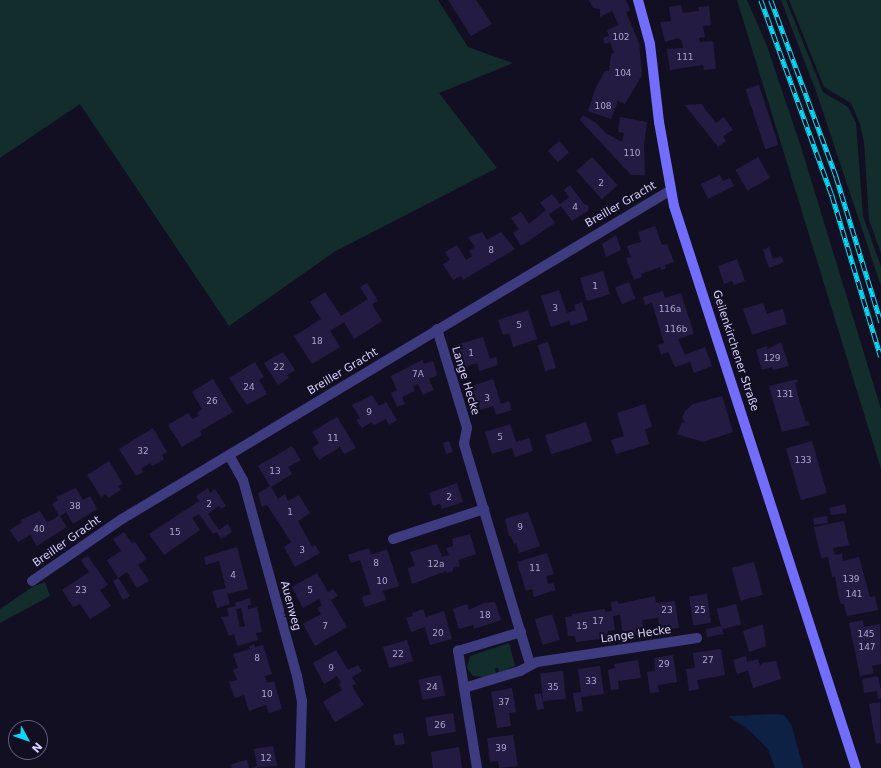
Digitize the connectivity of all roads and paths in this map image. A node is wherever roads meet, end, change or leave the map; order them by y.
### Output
1 (638, 0) edge
2 (671, 190) junction
3 (437, 329) junction
4 (229, 455) junction
5 (484, 509) junction
6 (393, 539) dead end
7 (32, 581) dead end
8 (521, 632) junction
9 (697, 638) dead end
10 (530, 664) junction
11 (464, 688) junction
12 (300, 768) edge
13 (477, 768) edge
14 (856, 768) edge

1 - 2 main road, Geilenkirchener Straße
2 - 3 street, Breiller Gracht
2 - 14 main road, Geilenkirchener Straße
3 - 4 street, Breiller Gracht
3 - 5 street, Lange Hecke
4 - 7 street, Breiller Gracht
4 - 12 street, Auenweg
5 - 6 street
5 - 8 street, Lange Hecke
8 - 10 street, Lange Hecke
8 - 11 street
9 - 10 street, Lange Hecke
10 - 11 street, Lange Hecke
11 - 13 street

